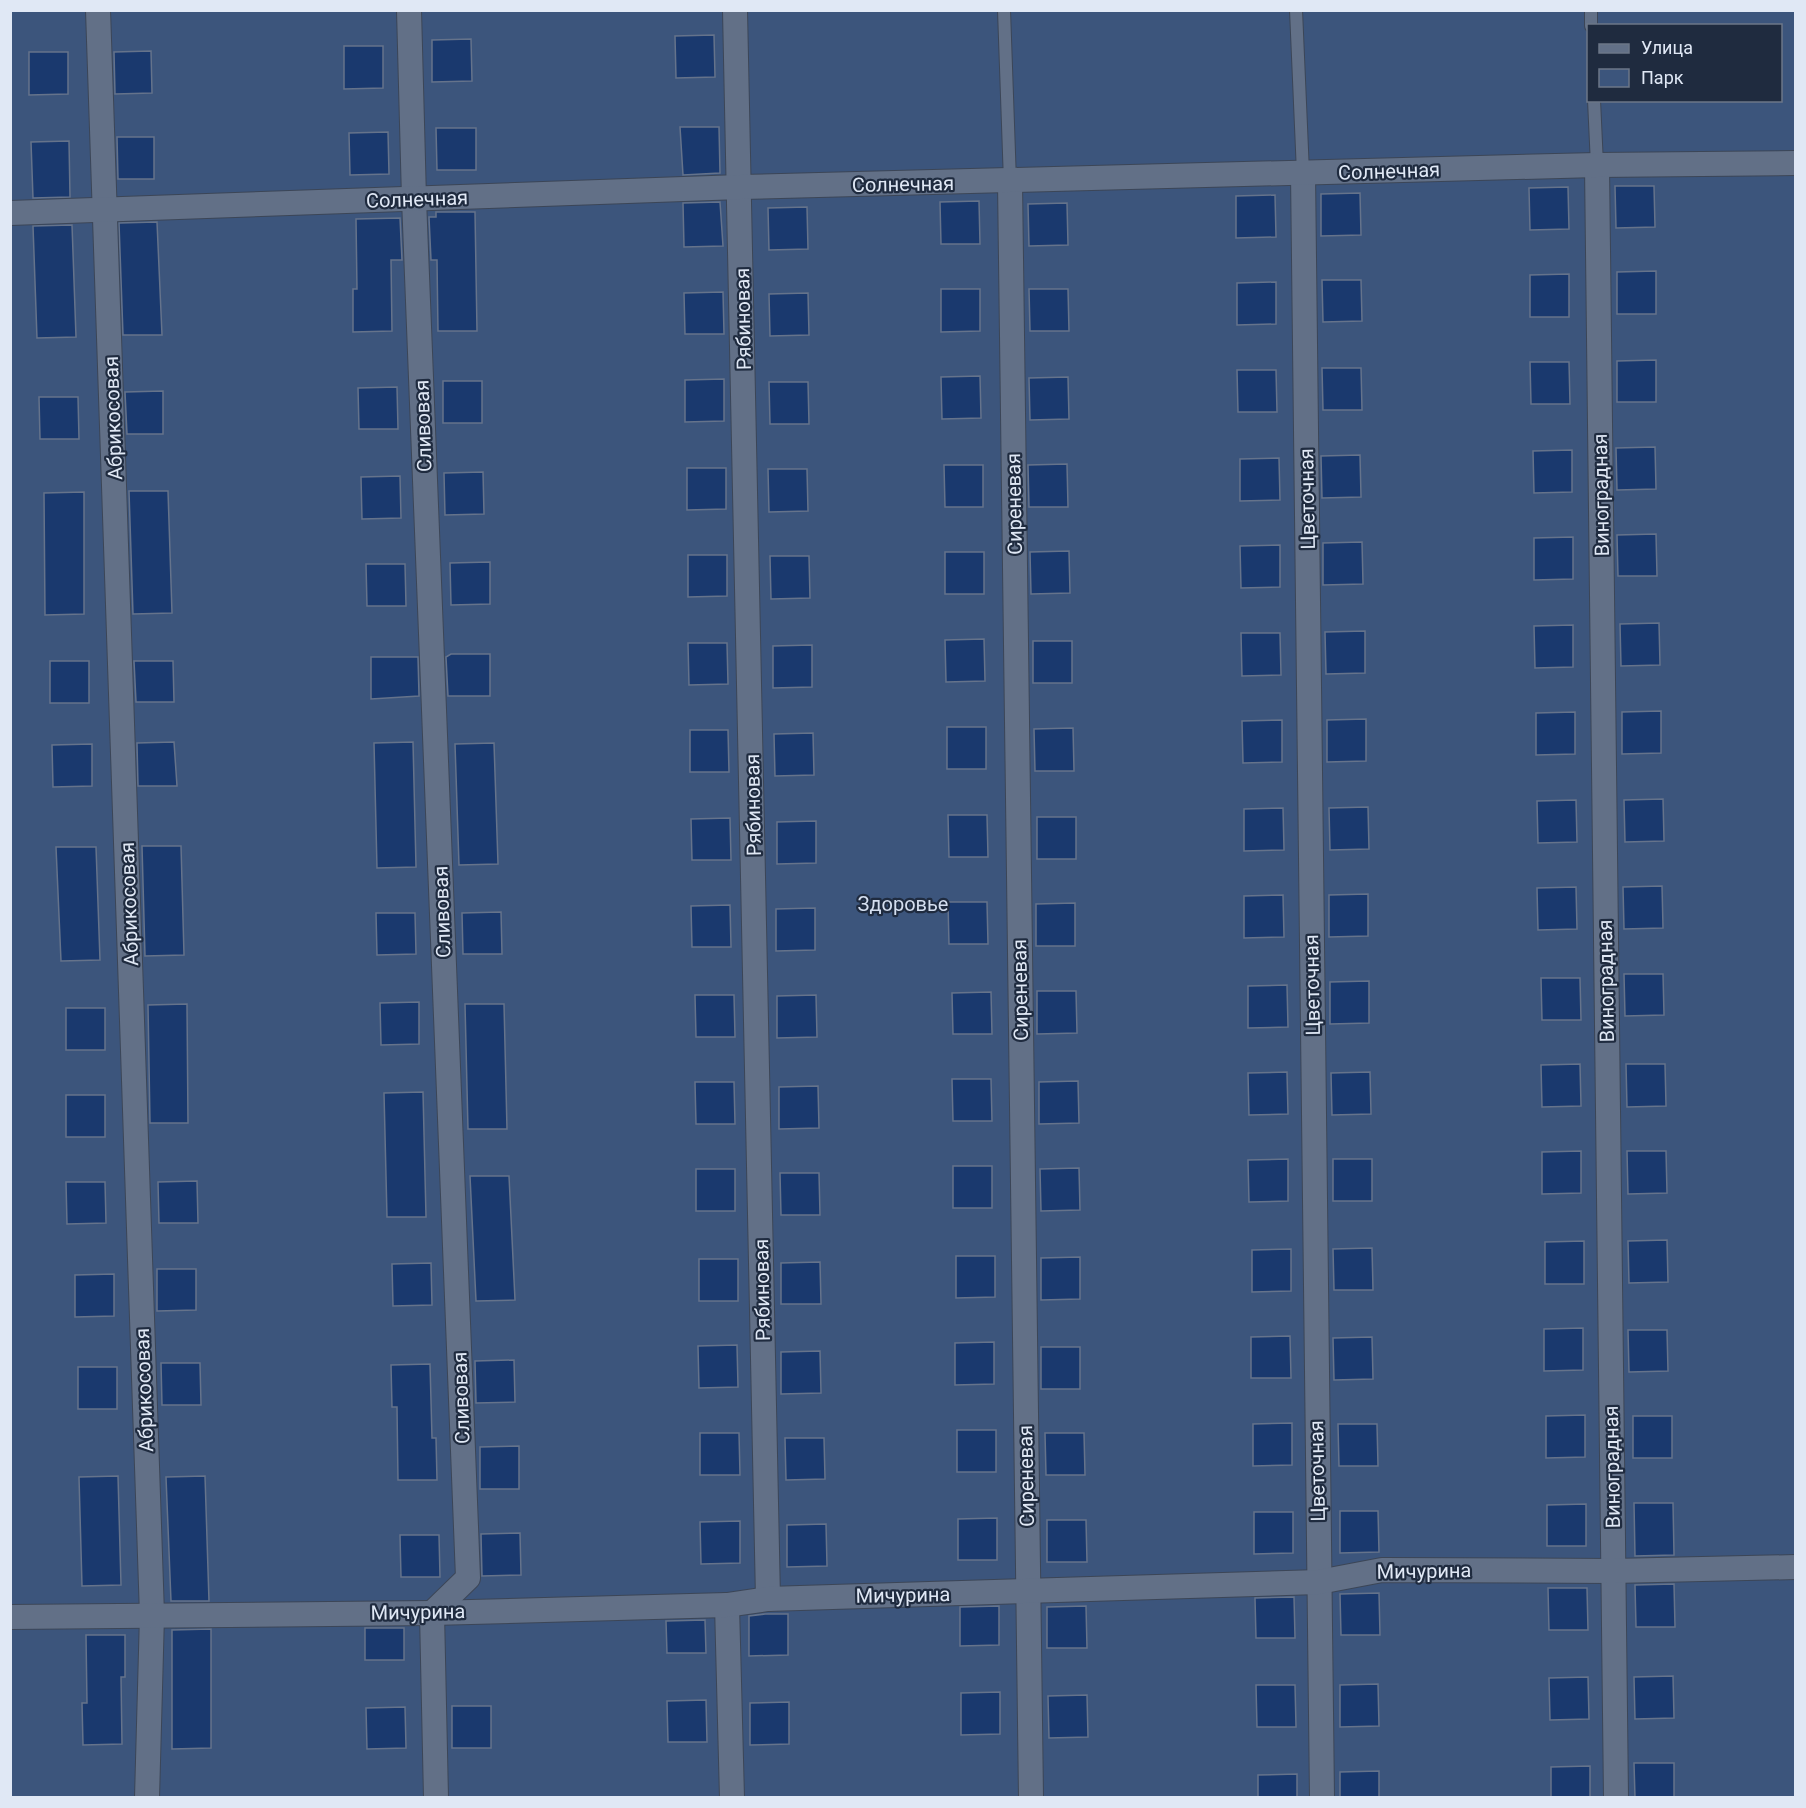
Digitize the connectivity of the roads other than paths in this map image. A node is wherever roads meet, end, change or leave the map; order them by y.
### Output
1 (98, 10) edge
2 (409, 10) edge
3 (735, 10) edge
4 (1004, 10) edge
5 (1296, 10) edge
6 (1594, 102) edge
7 (1796, 163) edge
8 (1597, 165) junction
9 (1304, 173) junction
10 (1010, 182) junction
11 (740, 187) junction
12 (414, 200) junction
13 (106, 210) junction
14 (10, 213) edge
15 (1796, 1568) edge
16 (1613, 1571) junction
17 (1319, 1582) junction
18 (1027, 1592) junction
19 (768, 1599) junction
20 (727, 1605) junction
21 (432, 1613) junction
22 (152, 1615) junction
23 (10, 1617) edge
24 (147, 1797) edge
25 (436, 1797) edge
26 (732, 1797) edge
27 (1031, 1797) edge
28 (1322, 1797) edge
29 (1616, 1797) edge

1 - 13 street, Абрикосовая
2 - 12 street, Сливовая
3 - 11 street, Рябиновая
4 - 10 lane
5 - 9 lane
6 - 8 lane
7 - 8 street, Солнечная
8 - 9 street, Солнечная
8 - 16 street, Виноградная
9 - 10 street, Солнечная
9 - 17 street, Цветочная
10 - 11 street, Солнечная
10 - 18 street, Сиреневая
11 - 12 street, Солнечная
11 - 19 street, Рябиновая
12 - 13 street, Солнечная
12 - 21 street, Сливовая
13 - 14 street, Солнечная
13 - 22 street, Абрикосовая
15 - 16 street, Мичурина
16 - 17 street, Мичурина
16 - 29 street, Виноградная
17 - 18 street, Мичурина
17 - 28 street, Цветочная
18 - 19 street, Мичурина
18 - 27 street, Сиреневая
19 - 20 street, Мичурина
20 - 21 street, Мичурина
20 - 26 street
21 - 22 street, Мичурина
21 - 25 street
22 - 23 street, Мичурина
22 - 24 street, Абрикосовая

